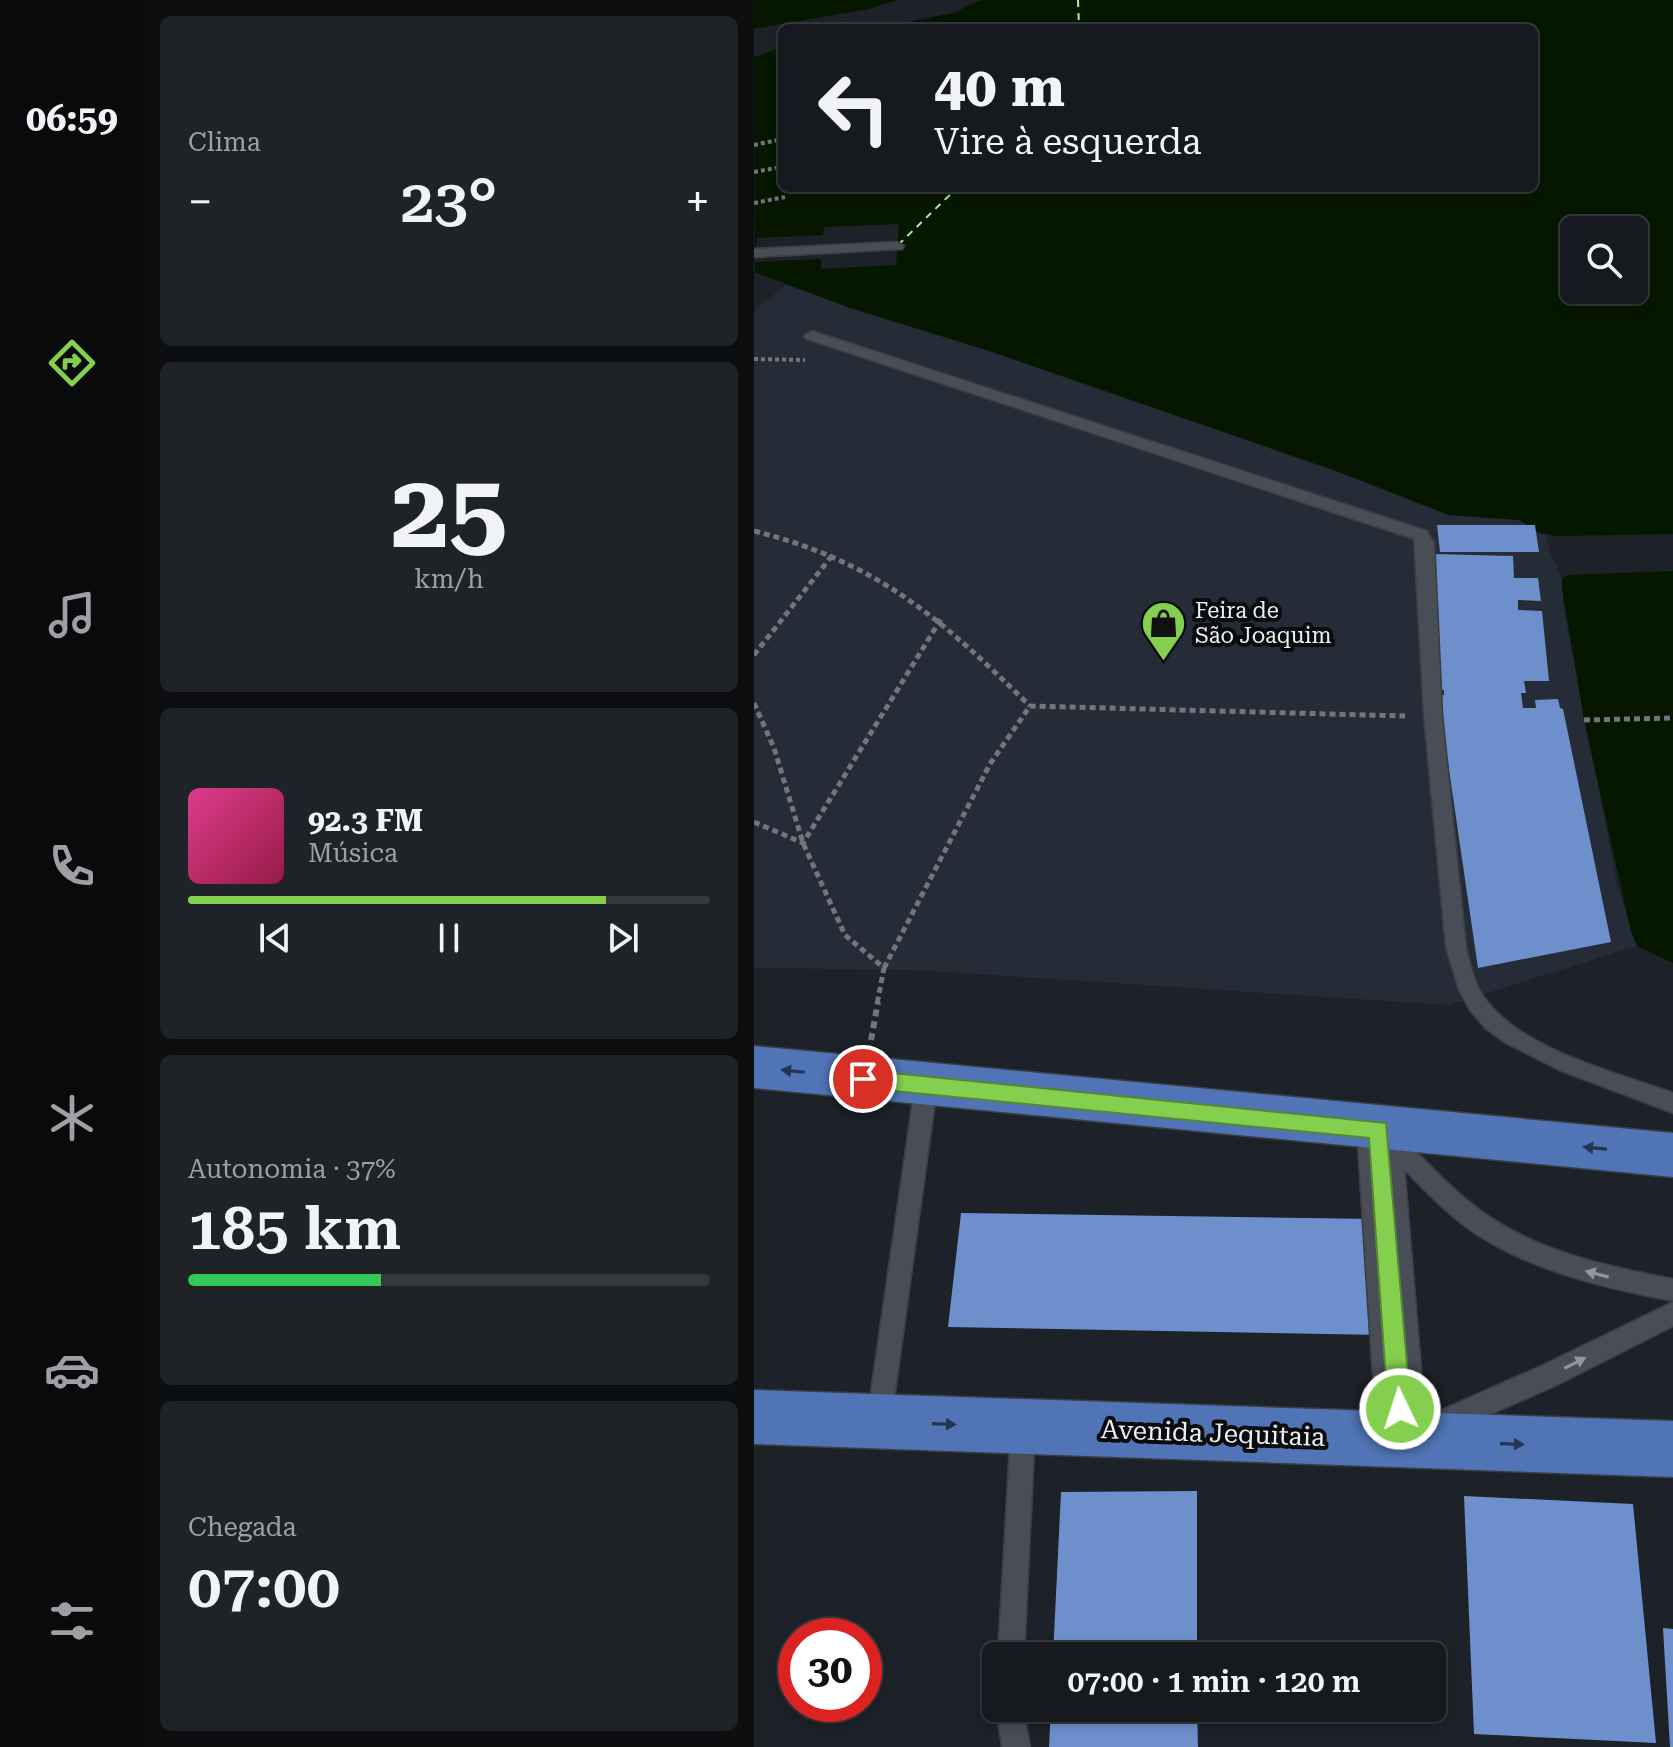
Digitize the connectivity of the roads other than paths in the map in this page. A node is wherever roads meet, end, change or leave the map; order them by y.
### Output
1 (897, 246) dead end
2 (754, 253) edge
3 (812, 336) dead end
4 (754, 1067) edge
5 (926, 1086) junction
6 (1673, 1103) edge
7 (1379, 1129) junction
8 (1673, 1155) edge
9 (1673, 1290) edge
10 (1673, 1314) edge
11 (754, 1417) edge
12 (879, 1421) junction
13 (1023, 1426) junction
14 (1402, 1440) junction
15 (1673, 1449) edge
16 (1012, 1642) edge
17 (1012, 1722) edge
18 (1016, 1747) edge

1 - 2 lane
3 - 6 lane
5 -> 4 main road
5 - 7 main road
5 - 12 lane
8 -> 7 main road
9 -> 7 lane
7 - 14 street
14 -> 10 lane
11 - 12 main road, Avenida Jequitaia
12 -> 13 main road, Avenida Jequitaia
13 - 14 main road, Avenida Jequitaia
13 - 16 lane
14 -> 15 main road, Avenida Jequitaia
17 - 18 lane

